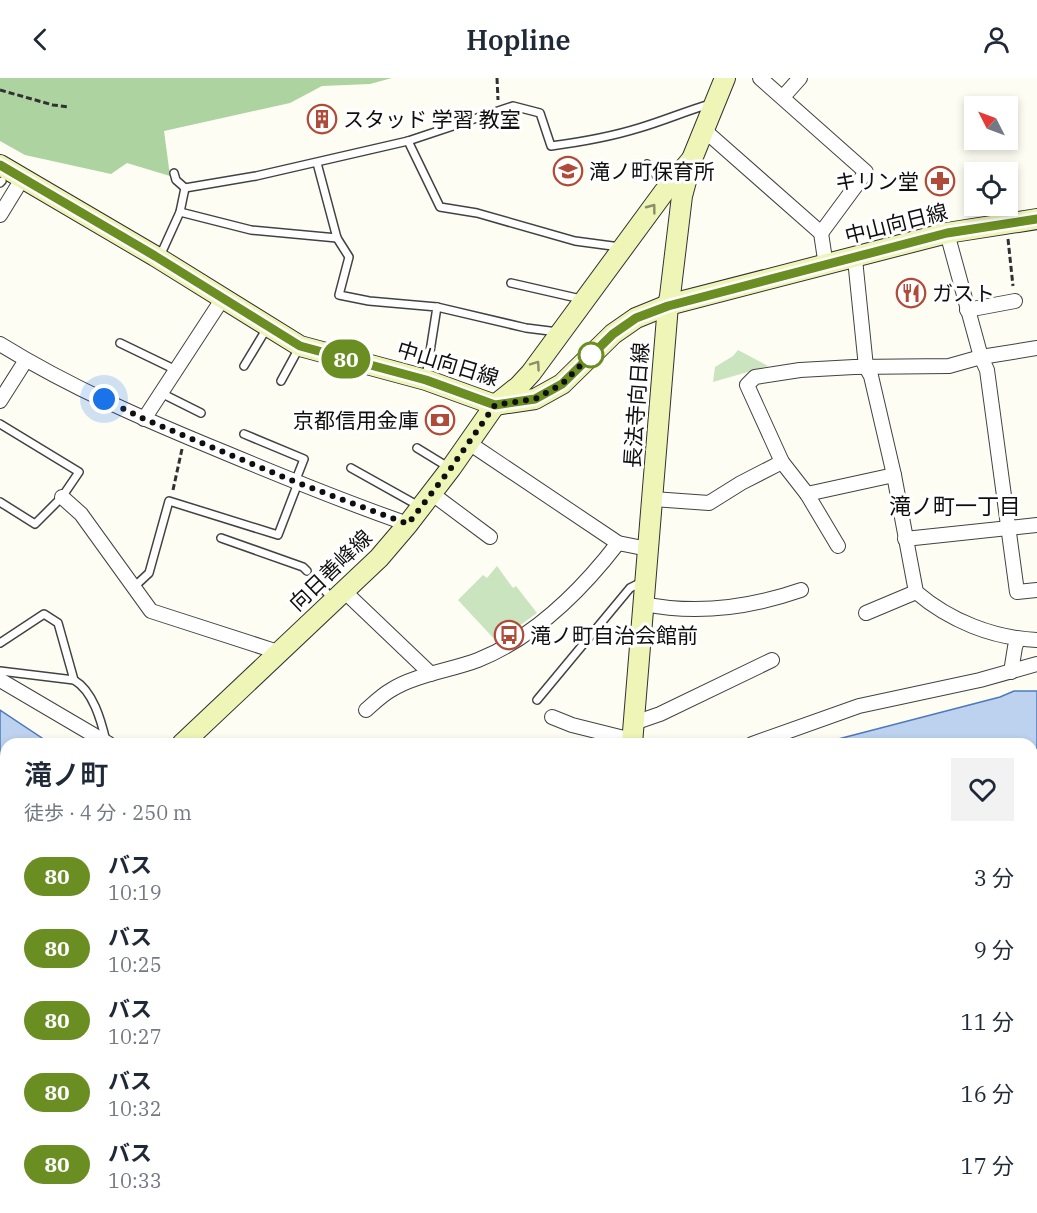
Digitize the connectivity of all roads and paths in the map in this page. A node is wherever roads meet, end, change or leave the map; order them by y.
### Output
1 (497, 78) edge
2 (724, 78) edge
3 (760, 78) edge
4 (800, 78) edge
5 (0, 90) edge
6 (783, 97) junction
7 (715, 102) junction
8 (69, 107) dead end
9 (498, 112) junction
10 (704, 129) junction
11 (408, 141) junction
12 (692, 159) junction
13 (317, 163) junction
14 (647, 164) dead end
15 (174, 173) dead end
16 (5, 176) edge
17 (185, 188) junction
18 (667, 188) junction
19 (180, 212) junction
20 (0, 215) edge
21 (1037, 219) edge
22 (1007, 222) junction
23 (821, 233) junction
24 (947, 233) junction
25 (337, 238) junction
26 (622, 247) junction
27 (158, 258) junction
28 (855, 258) junction
29 (826, 266) junction
30 (511, 284) dead end
31 (223, 298) junction
32 (583, 300) junction
33 (1015, 301) joint
34 (668, 306) junction
35 (437, 307) junction
36 (968, 310) junction
37 (268, 326) junction
38 (559, 332) junction
39 (120, 343) dead end
40 (0, 344) edge
41 (300, 346) junction
42 (1037, 348) edge
43 (981, 357) junction
44 (26, 360) junction
45 (244, 366) dead end
46 (866, 368) junction
47 (176, 370) junction
48 (426, 380) junction
49 (282, 381) dead end
50 (160, 393) junction
51 (0, 401) edge
52 (495, 405) junction
53 (201, 413) dead end
54 (144, 419) junction
55 (0, 424) edge
56 (244, 434) dead end
57 (185, 436) junction
58 (469, 443) junction
59 (417, 448) dead end
60 (782, 462) junction
61 (351, 468) dead end
62 (451, 468) junction
63 (894, 475) junction
64 (297, 482) junction
65 (807, 494) junction
66 (62, 497) junction
67 (652, 499) junction
68 (426, 500) junction
69 (171, 501) junction
70 (0, 502) edge
71 (408, 524) junction
72 (1037, 525) edge
73 (1010, 529) junction
74 (490, 537) dead end
75 (221, 538) dead end
76 (905, 539) junction
77 (618, 543) junction
78 (838, 546) dead end
79 (648, 549) junction
80 (307, 571) dead end
81 (646, 580) junction
82 (134, 587) junction
83 (1037, 590) edge
84 (801, 591) dead end
85 (916, 592) junction
86 (334, 593) junction
87 (644, 604) junction
88 (866, 612) dead end
89 (1018, 639) junction
90 (1037, 640) edge
91 (0, 643) edge
92 (278, 652) junction
93 (772, 660) dead end
94 (1037, 664) edge
95 (0, 671) edge
96 (1011, 672) junction
97 (431, 674) junction
98 (0, 680) edge
99 (74, 680) junction
100 (537, 700) dead end
101 (366, 710) dead end
102 (552, 717) dead end
103 (627, 737) edge
104 (98, 738) edge
105 (106, 738) edge
106 (189, 738) edge
107 (769, 738) edge

1 - 9 path
2 - 7 main road, 長法寺向日線
3 - 6 street
4 - 6 street
5 - 8 path
6 - 23 street
7 - 9 lane
7 - 10 main road, 長法寺向日線
9 - 11 lane
10 - 12 main road, 長法寺向日線
10 - 23 street
11 - 13 lane
11 - 26 lane
12 - 18 main road, 向日善峰線
12 - 34 main road, 長法寺向日線
13 - 17 lane
13 - 25 lane
14 - 18 lane
15 - 17 lane
16 - 20 street
16 - 27 main road, 中山向日線
17 - 19 lane
26 -> 18 main road, 向日善峰線
19 - 25 lane
19 - 27 lane
21 - 22 main road, 中山向日線
22 - 24 main road, 中山向日線
22 - 33 path
23 - 29 street
24 - 28 main road, 中山向日線
24 - 36 street
25 - 35 lane
26 - 32 main road, 向日善峰線
27 - 31 main road, 中山向日線
28 - 29 main road, 中山向日線
28 - 46 street
29 - 34 main road, 中山向日線
30 - 32 lane
31 - 37 main road, 中山向日線
31 - 47 street
32 - 38 main road, 向日善峰線
33 - 36 street
34 - 52 main road, 中山向日線
34 - 67 main road, 長法寺向日線
35 - 38 lane
35 - 48 lane
36 - 43 street
37 - 41 main road, 中山向日線
37 - 45 lane
52 -> 38 main road, 向日善峰線
39 - 47 lane
40 - 44 street
41 - 48 main road, 中山向日線
41 - 49 lane
42 - 43 street
43 - 46 street
43 - 73 street
44 - 51 street
44 - 54 street
46 - 60 street
46 - 63 street
47 - 50 street
48 - 52 main road, 中山向日線
50 - 53 lane
50 - 54 street
52 - 58 main road, 向日善峰線
54 - 57 street
55 - 66 lane
56 - 64 lane
57 - 64 street
57 - 69 path
58 - 62 main road, 向日善峰線
58 - 77 street
59 - 62 lane
60 - 65 street
60 - 67 street
61 - 68 lane
62 - 68 main road, 向日善峰線
63 - 65 street
63 - 76 street
64 - 69 lane
64 - 71 street
65 - 78 street
66 - 70 lane
66 - 82 street
67 - 79 main road, 長法寺向日線
68 - 71 main road, 向日善峰線
68 - 74 street
69 - 82 lane
71 - 86 main road, 向日善峰線
72 - 73 street
73 - 76 street
73 - 83 street
75 - 80 lane
76 - 85 street
77 - 79 street
77 - 97 street
79 - 81 main road, 長法寺向日線
81 - 87 main road, 長法寺向日線
81 - 100 lane
82 - 92 street
84 - 87 street
85 - 88 street
85 - 89 street
86 - 92 main road, 向日善峰線
86 - 97 street
87 - 103 main road, 長法寺向日線
89 - 90 street
89 - 96 street
91 - 99 lane
92 - 106 main road, 向日善峰線
93 - 103 street
94 - 96 street
95 - 99 lane
96 - 107 street
97 - 101 street
98 - 104 street
99 - 105 lane
102 - 103 street

